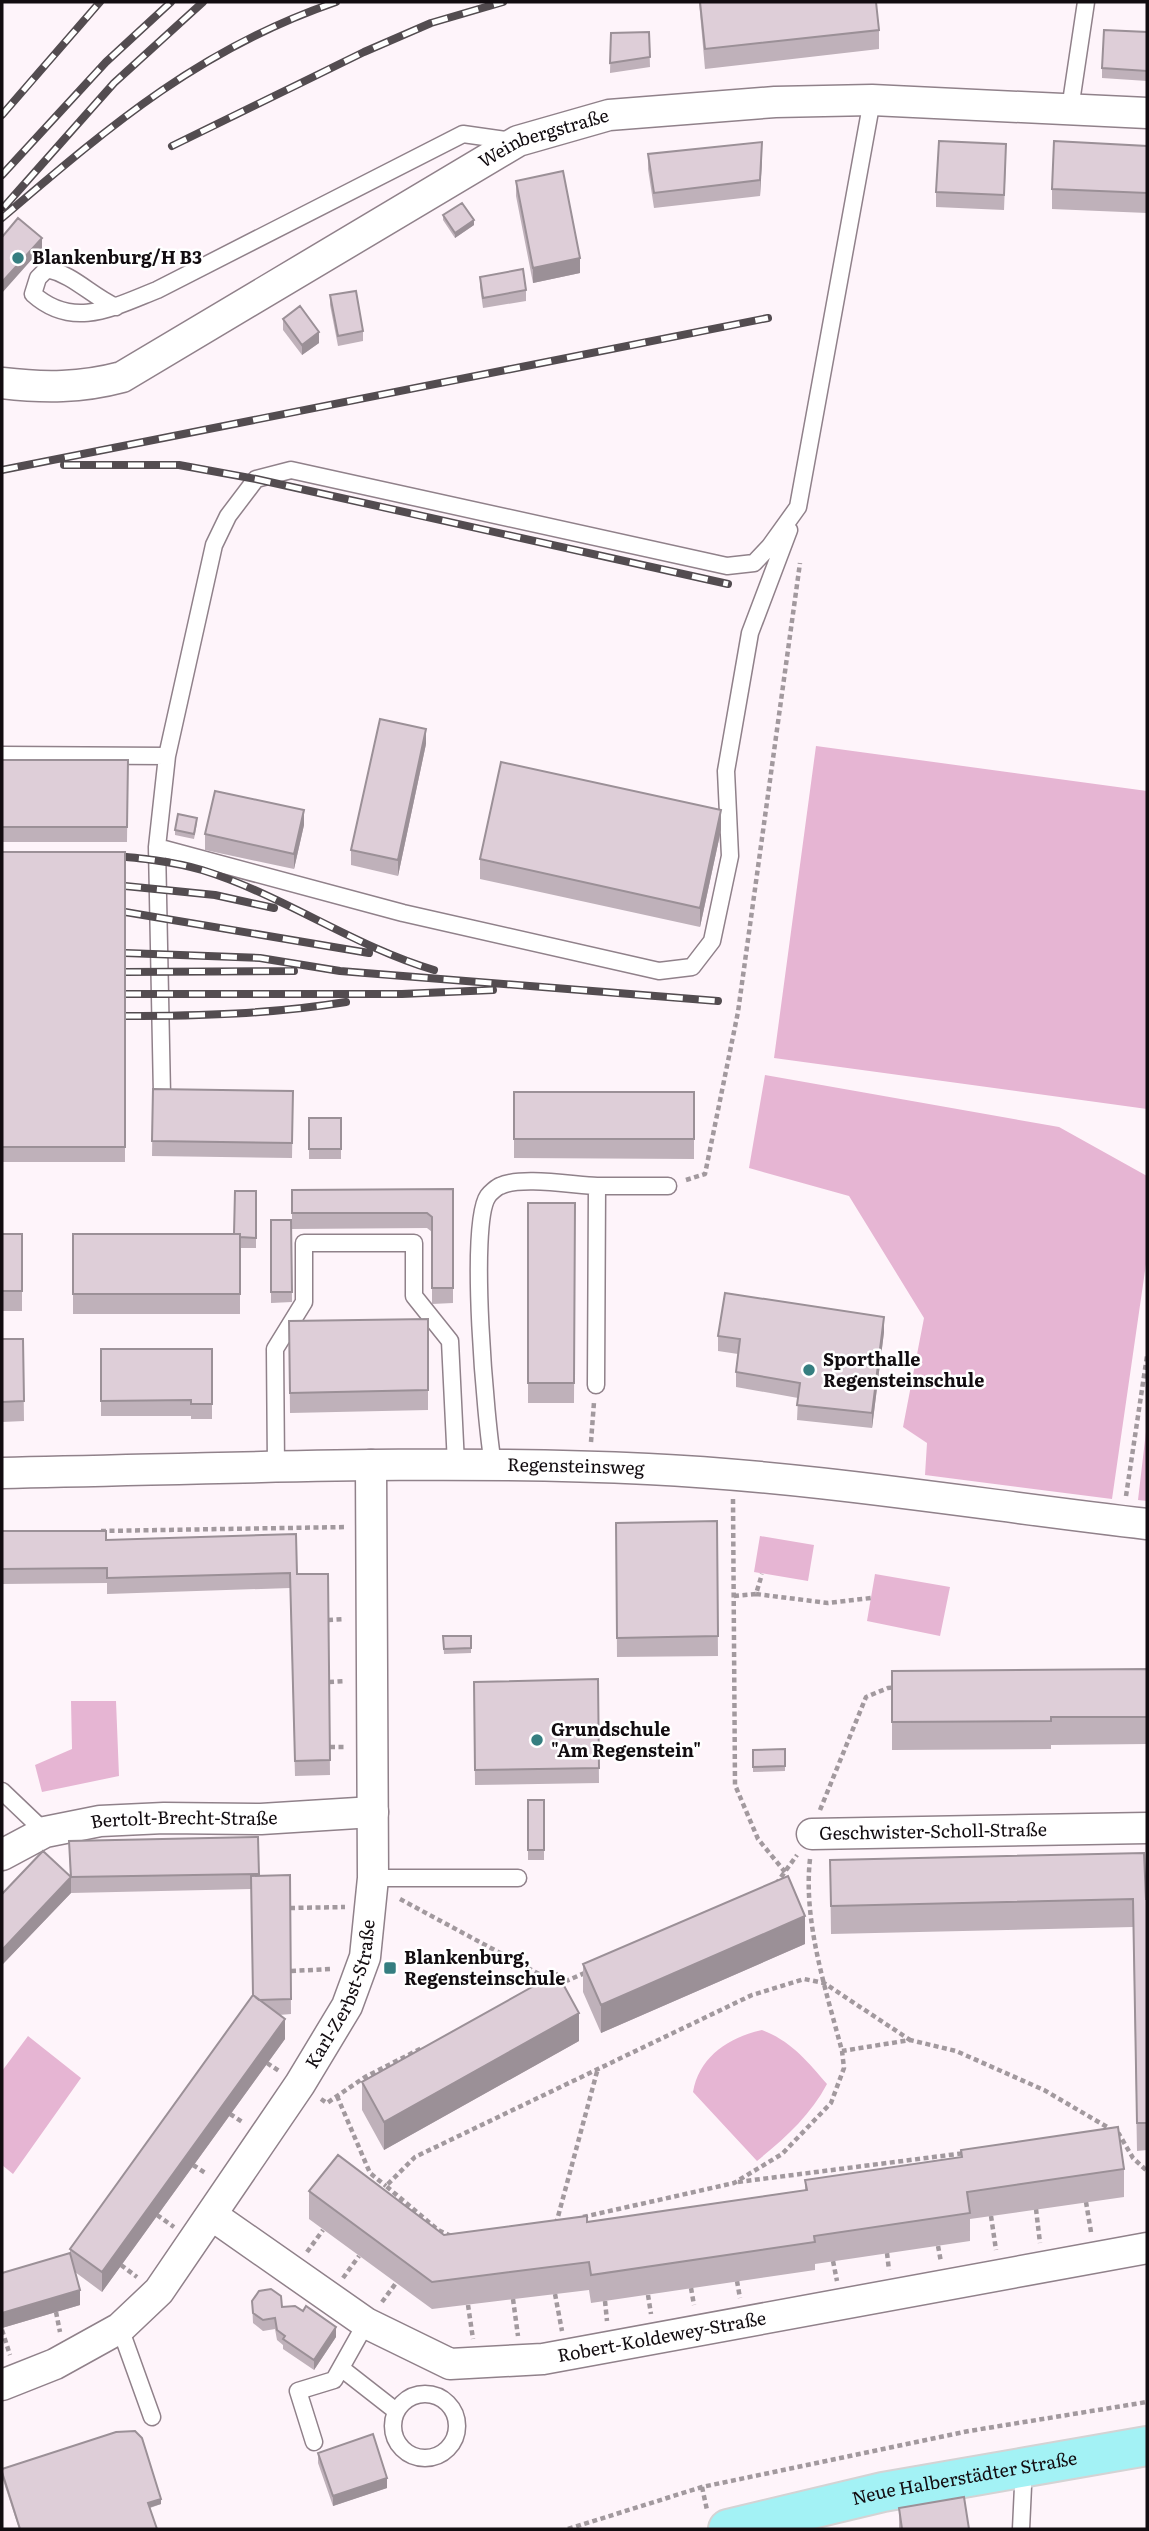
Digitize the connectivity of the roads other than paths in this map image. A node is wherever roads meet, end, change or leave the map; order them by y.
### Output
1 (1086, 2) edge
2 (872, 100) junction
3 (1070, 109) junction
4 (1147, 114) edge
5 (518, 141) junction
6 (116, 307) junction
7 (2, 383) edge
8 (797, 507) junction
9 (2, 755) edge
10 (167, 756) junction
11 (157, 847) junction
12 (162, 1095) edge
13 (597, 1186) junction
14 (668, 1186) road end
15 (596, 1385) road end
16 (456, 1464) junction
17 (493, 1464) junction
18 (370, 1465) junction
19 (276, 1467) junction
20 (2, 1473) edge
21 (1135, 1523) edge
22 (2, 1791) edge
23 (373, 1812) junction
24 (1147, 1828) edge
25 (45, 1832) junction
26 (812, 1834) road end
27 (2, 1855) edge
28 (518, 1878) dead end
29 (372, 1893) junction
30 (213, 2216) junction
31 (1147, 2248) edge
32 (366, 2323) junction
33 (120, 2328) junction
34 (341, 2368) junction
35 (2, 2385) edge
36 (396, 2412) junction
37 (152, 2417) dead end
38 (314, 2442) dead end
39 (1147, 2445) edge
40 (1024, 2465) junction
41 (785, 2522) edge
42 (728, 2529) edge
43 (1021, 2529) edge

1 - 3 lane
2 - 3 street, Weinbergstraße
2 - 5 street, Weinbergstraße
2 - 8 lane
3 - 4 street, Weinbergstraße
5 - 6 lane
5 - 7 street, Weinbergstraße
6 - 6 lane
8 - 10 lane
8 - 11 lane
9 - 10 lane
10 - 11 lane
11 - 12 lane
13 - 14 lane
13 - 15 lane
13 - 17 lane
16 - 17 street, Regensteinsweg
16 - 18 street, Regensteinsweg
16 - 19 lane
17 - 21 street, Regensteinsweg
18 - 19 street, Regensteinsweg
18 - 23 street, Karl-Zerbst-Straße
19 - 20 street, Regensteinsweg
22 - 25 lane
23 - 25 street, Bertolt-Brecht-Straße
23 - 29 street, Karl-Zerbst-Straße
24 - 26 street, Geschwister-Scholl-Straße
25 - 27 street, Bertolt-Brecht-Straße
28 - 29 lane
29 - 30 street, Karl-Zerbst-Straße
30 - 32 street, Robert-Koldewey-Straße
30 - 33 street, Karl-Zerbst-Straße
31 - 32 street, Robert-Koldewey-Straße
32 - 34 lane
33 - 35 street, Karl-Zerbst-Straße
33 - 37 lane
34 - 36 lane
34 - 38 lane
36 - 36 lane
39 - 40 main road, Neue Halberstädter Straße
40 - 41 main road, Neue Halberstädter Straße
40 - 43 lane
41 - 42 main road, Neue Halberstädter Straße

